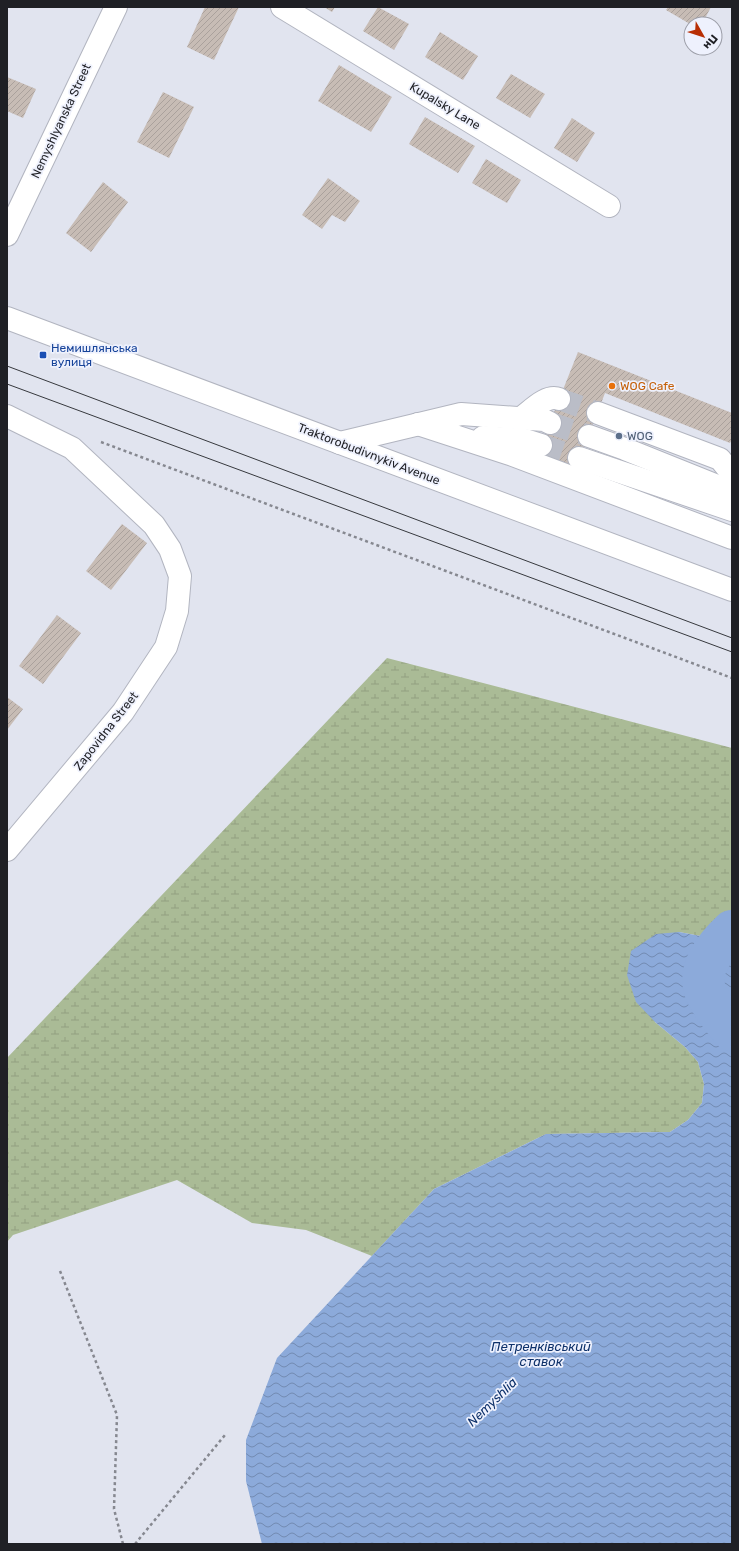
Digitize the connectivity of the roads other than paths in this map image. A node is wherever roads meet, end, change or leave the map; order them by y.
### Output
1 (116, 7) edge
2 (282, 7) edge
3 (609, 206) dead end
4 (7, 235) edge
5 (7, 318) edge
6 (559, 399) tunnel mouth
7 (598, 413) tunnel mouth
8 (7, 416) edge
9 (521, 418) junction
10 (550, 423) tunnel mouth
11 (418, 424) junction
12 (452, 436) junction
13 (589, 436) tunnel mouth
14 (340, 443) junction
15 (541, 445) tunnel mouth
16 (580, 458) tunnel mouth
17 (732, 474) edge
18 (732, 492) edge
19 (732, 510) edge
20 (732, 538) edge
21 (732, 590) edge
22 (7, 850) edge

1 - 4 street, Nemyshlyanska Street
2 - 3 street, Kupalsky Lane
5 - 14 street, Traktorobudivnykiv Avenue
6 - 9 street
7 - 17 street
8 - 22 street, Zapovidna Street
9 - 10 street
9 - 11 street
11 - 12 street
11 - 14 street
12 - 15 street
12 - 20 street
13 - 18 street
14 - 21 street, Traktorobudivnykiv Avenue
16 - 19 street

